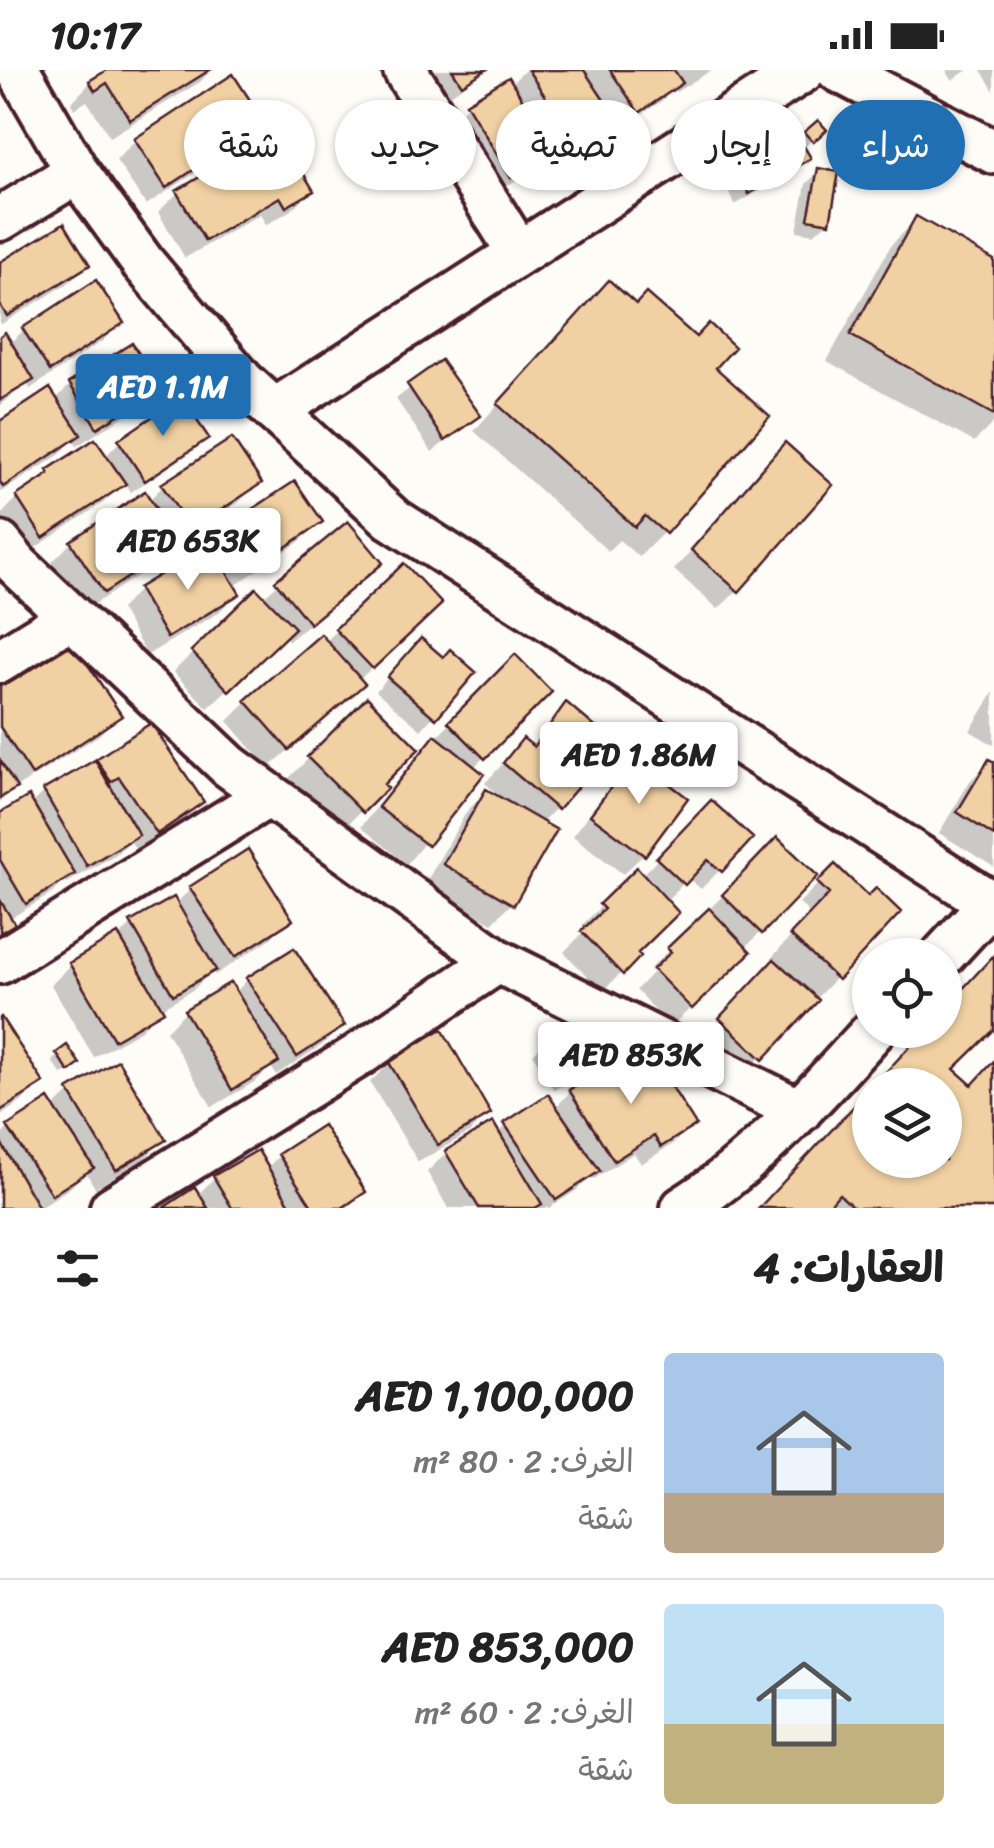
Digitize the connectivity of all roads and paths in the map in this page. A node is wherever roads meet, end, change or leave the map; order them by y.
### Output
1 (18, 70) edge
2 (405, 70) edge
3 (804, 70) edge
4 (838, 70) edge
5 (994, 152) edge
6 (76, 172) junction
7 (0, 219) edge
8 (519, 253) junction
9 (274, 411) junction
10 (0, 544) edge
11 (71, 616) junction
12 (0, 662) edge
13 (269, 795) junction
14 (992, 904) edge
15 (959, 938) edge
16 (498, 961) junction
17 (0, 962) edge
18 (858, 1048) edge
19 (800, 1111) junction
20 (112, 1208) edge
21 (683, 1208) edge

1 - 6 street
2 - 8 street
3 - 8 street
4 - 5 street
6 - 7 street
6 - 9 street
8 - 9 street
9 - 14 street
10 - 11 street
11 - 12 street
11 - 13 street
13 - 16 street
13 - 17 street
14 - 15 street
16 - 19 street
16 - 20 street
18 - 19 street
19 - 21 street

